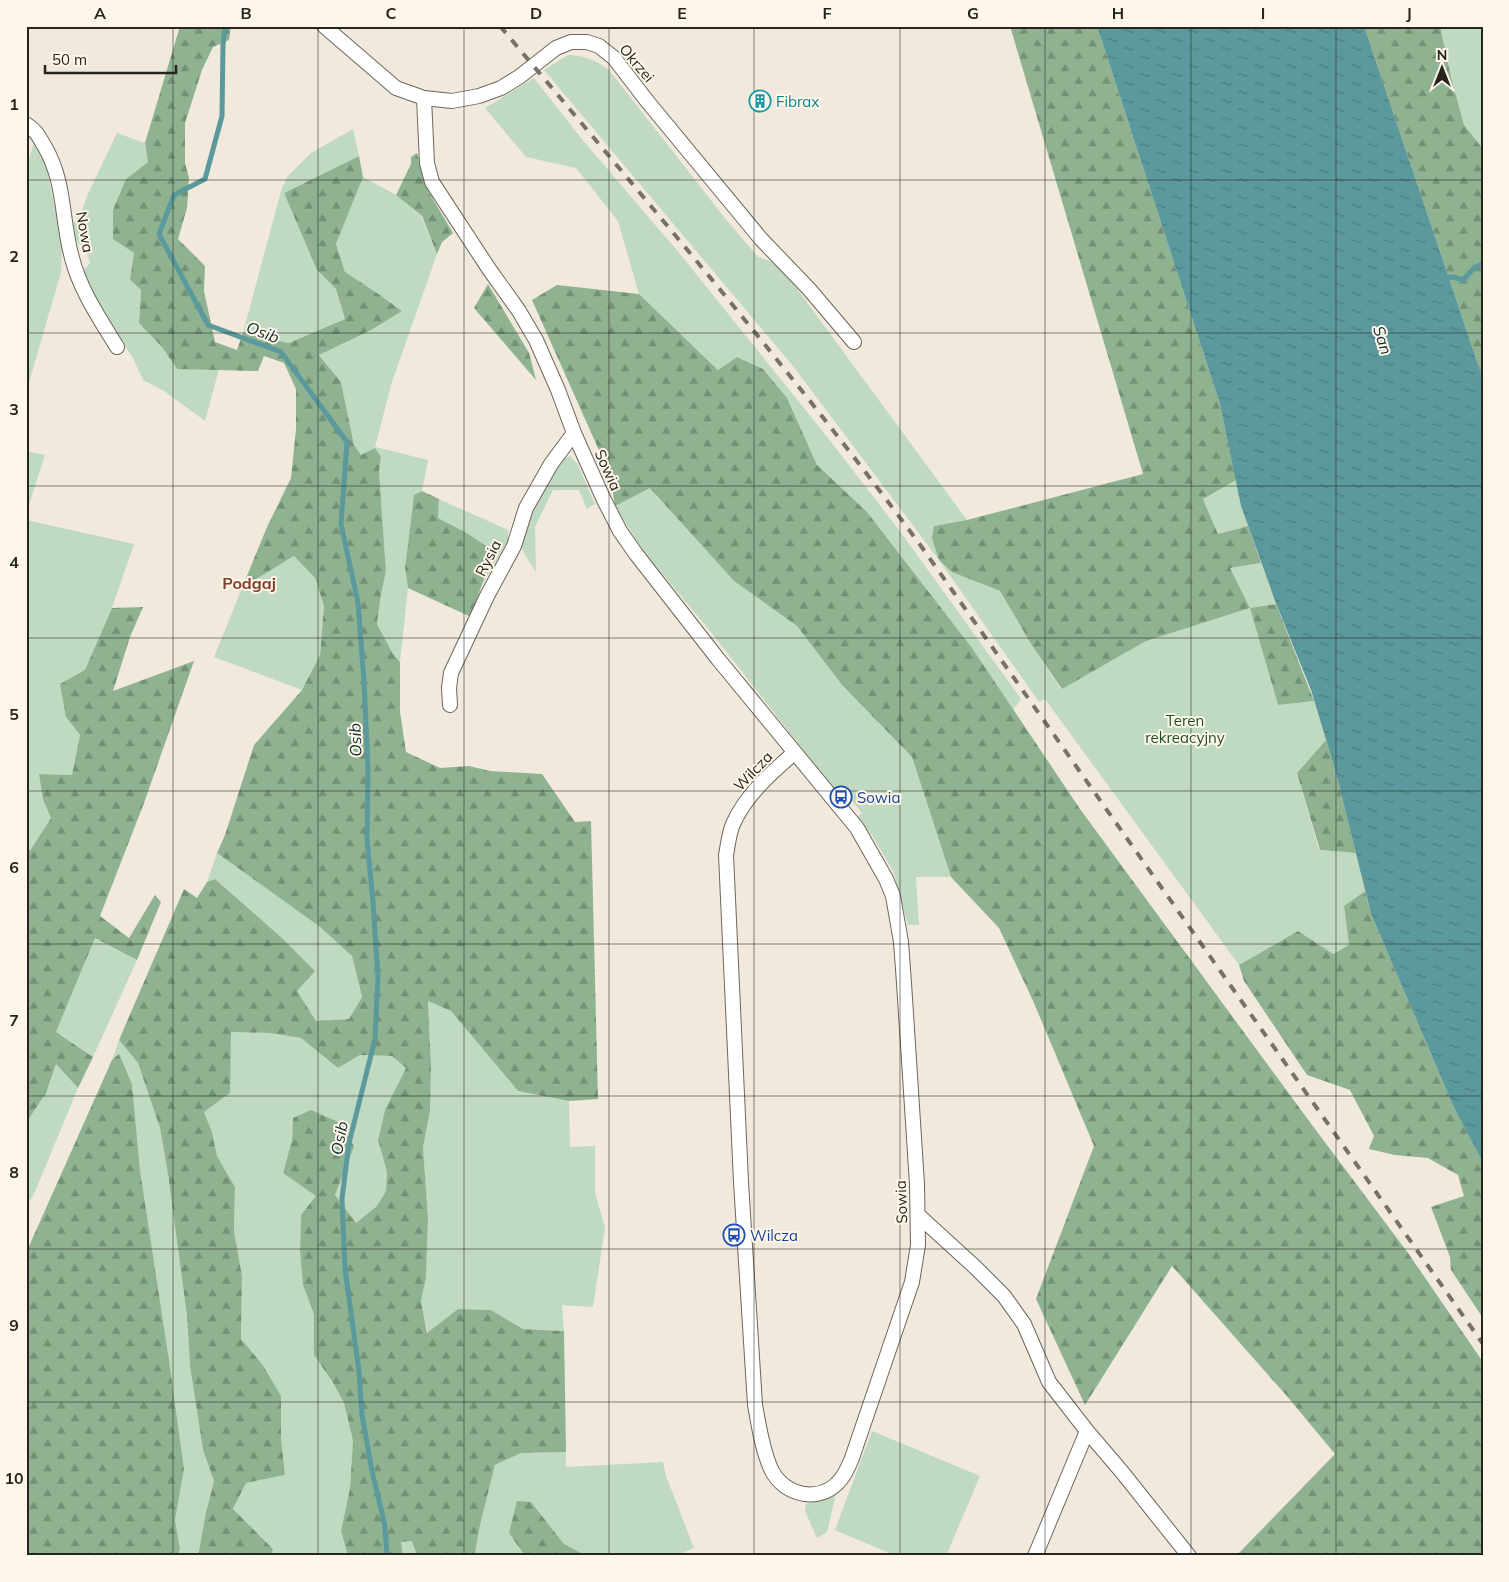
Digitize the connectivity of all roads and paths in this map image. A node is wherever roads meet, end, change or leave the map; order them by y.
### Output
1 (324, 26) edge
2 (424, 98) junction
3 (26, 124) edge
4 (854, 342) dead end
5 (117, 347) dead end
6 (574, 433) junction
7 (450, 705) dead end
8 (794, 753) junction
9 (918, 1215) junction
10 (1086, 1431) junction
11 (771, 1468) joint
12 (1035, 1556) edge
13 (1189, 1556) edge

1 - 2 street, Okrzei
2 - 4 street, Okrzei
2 - 6 street, Sowia
3 - 5 street, Nowa
6 - 7 street, Rysia
6 - 8 street, Sowia
8 - 9 street, Sowia
8 - 11 street, Wilcza
9 - 10 street
9 - 11 street, Sowia
10 - 12 street
10 - 13 street

